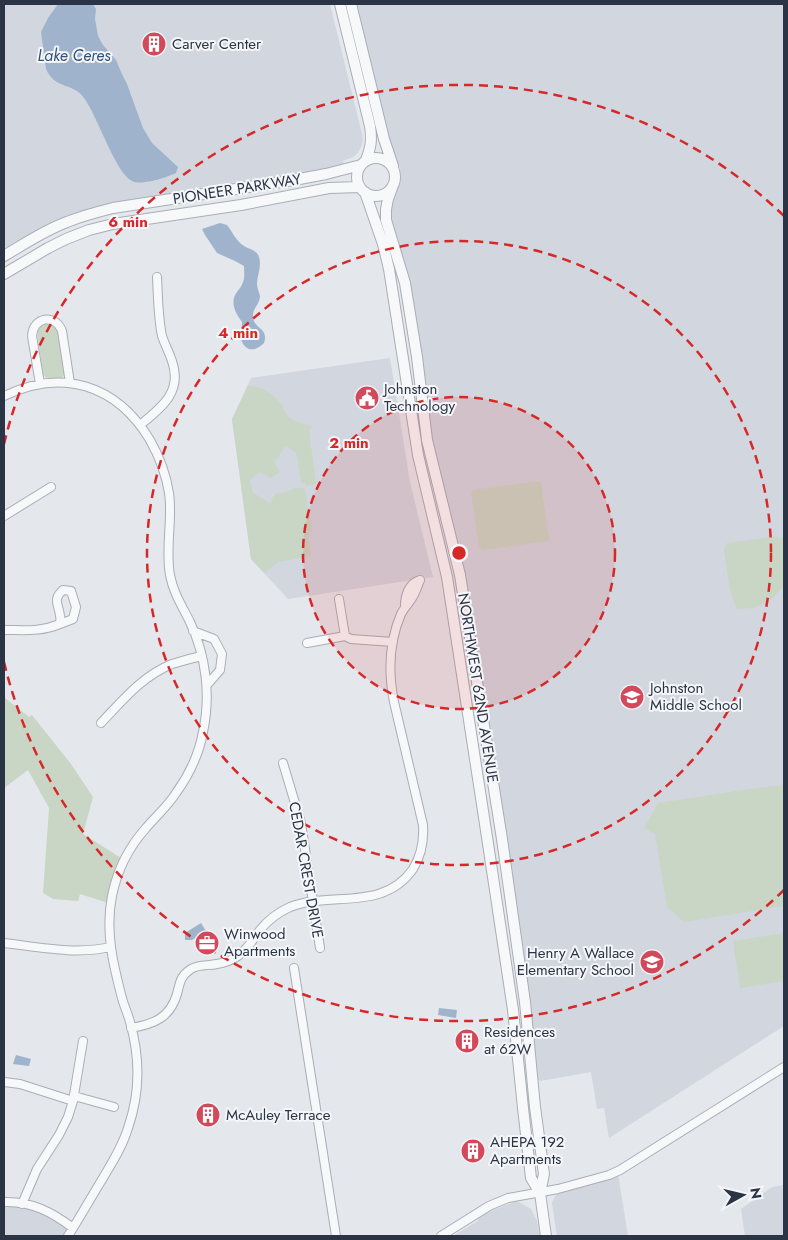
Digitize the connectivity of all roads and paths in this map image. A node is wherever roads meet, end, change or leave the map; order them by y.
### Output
1 (340, 4) edge
2 (351, 4) edge
3 (363, 162) junction
4 (393, 166) junction
5 (392, 188) junction
6 (362, 190) junction
7 (4, 256) edge
8 (4, 274) edge
9 (157, 277) dead end
10 (70, 383) junction
11 (40, 384) junction
12 (4, 396) edge
13 (140, 425) junction
14 (51, 487) dead end
15 (4, 516) edge
16 (339, 599) dead end
17 (405, 606) dead end
18 (60, 624) dead end
19 (4, 629) edge
20 (193, 631) junction
21 (4, 634) edge
22 (345, 636) junction
23 (393, 642) junction
24 (307, 643) dead end
25 (202, 656) junction
26 (207, 685) junction
27 (101, 724) dead end
28 (283, 763) dead end
29 (313, 901) junction
30 (4, 943) edge
31 (110, 947) junction
32 (320, 948) dead end
33 (294, 968) dead end
34 (132, 1028) junction
35 (83, 1040) dead end
36 (784, 1067) edge
37 (4, 1082) edge
38 (74, 1099) junction
39 (114, 1107) dead end
40 (540, 1193) junction
41 (4, 1202) edge
42 (22, 1204) junction
43 (73, 1228) junction
44 (68, 1236) edge
45 (336, 1236) edge
46 (441, 1236) edge
47 (546, 1236) edge

1 - 3 street
2 - 4 street
3 - 4 street
3 - 6 street
3 - 7 street, PIONEER PARKWAY
4 - 5 street
5 - 6 street
5 - 40 street, NORTHWEST 62ND AVENUE
6 - 8 street, PIONEER PARKWAY
6 - 40 street, NORTHWEST 62ND AVENUE
9 - 13 street
10 - 11 street
10 - 11 street
10 - 13 street
11 - 12 street
13 - 20 street
14 - 15 street
16 - 22 street
17 - 23 street
18 - 19 street
19 - 21 street
20 - 25 street
20 - 26 street
22 - 23 street
22 - 24 street
23 - 29 street
25 - 26 street
25 - 27 street
26 - 31 street
28 - 29 street, CEDAR CREST DRIVE
29 - 32 street, CEDAR CREST DRIVE
29 - 34 street
30 - 31 street
31 - 34 street
33 - 45 street
34 - 43 street
35 - 38 street
36 - 40 street
37 - 38 street
38 - 39 street
38 - 42 street
40 - 46 street
40 - 47 street, NORTHWEST 62ND AVENUE
41 - 42 street
42 - 43 street
43 - 44 street

